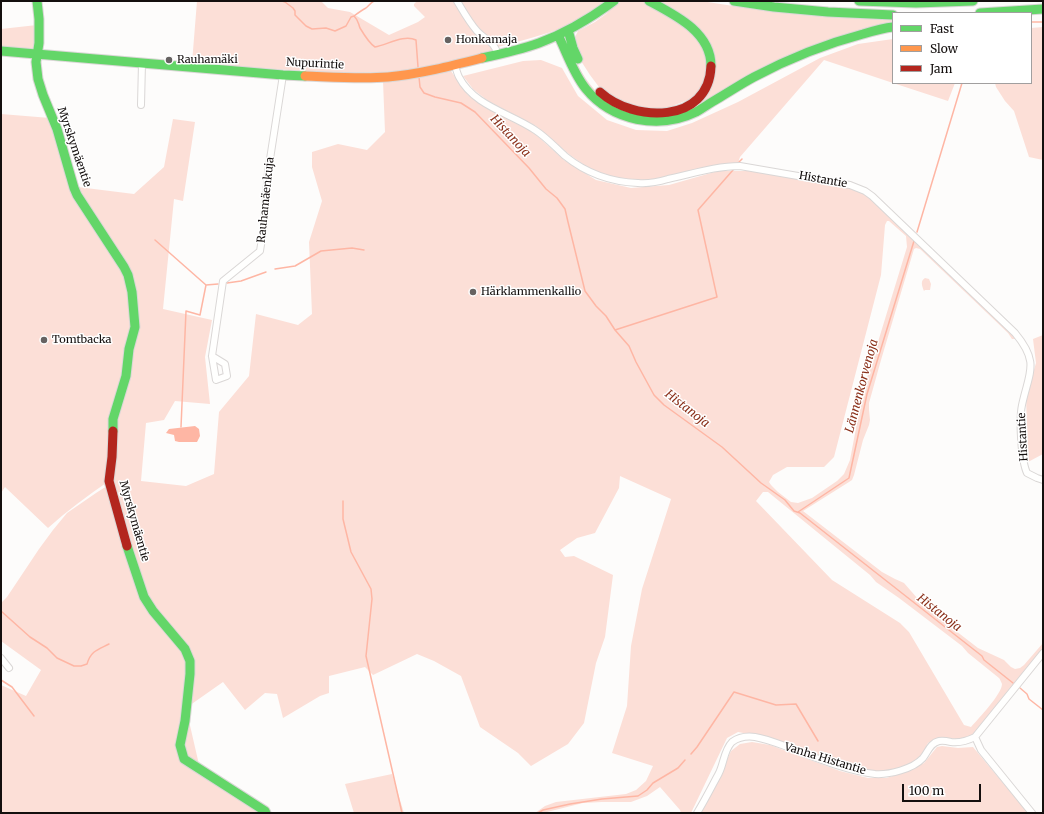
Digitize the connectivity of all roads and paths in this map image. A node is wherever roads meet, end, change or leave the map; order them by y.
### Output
1 (37, 1) edge
2 (457, 1) edge
3 (649, 1) edge
4 (734, 1) edge
5 (860, 1) edge
6 (973, 1) edge
7 (612, 3) edge
8 (1043, 9) edge
9 (996, 12) edge
10 (892, 15) edge
11 (892, 27) edge
12 (568, 30) junction
13 (558, 35) junction
14 (1, 51) edge
15 (37, 54) junction
16 (498, 55) junction
17 (142, 63) junction
18 (455, 65) junction
19 (283, 75) junction
20 (140, 105) dead end
21 (212, 356) dead end
22 (1043, 480) edge
23 (1043, 653) edge
24 (1, 658) edge
25 (9, 668) dead end
26 (975, 737) junction
27 (266, 813) edge
28 (697, 813) edge
29 (1032, 813) edge

1 - 15 main road, Myrskymäentie
2 - 16 street
3 - 12 main road
4 - 10 main road
5 - 6 main road
7 - 12 main road, Nupurintie
8 - 9 main road
11 - 13 main road
12 - 13 main road, Nupurintie
13 - 16 main road, Nupurintie
14 - 15 main road, Nupurintie
15 - 17 main road, Nupurintie
15 - 27 main road, Myrskymäentie
16 - 18 main road, Nupurintie
17 - 19 main road, Nupurintie
17 - 20 street
18 - 19 main road, Nupurintie
18 - 22 street, Histantie
19 - 21 street, Rauhamäenkuja
23 - 26 street
24 - 25 street
26 - 28 street, Vanha Histantie
26 - 29 street

